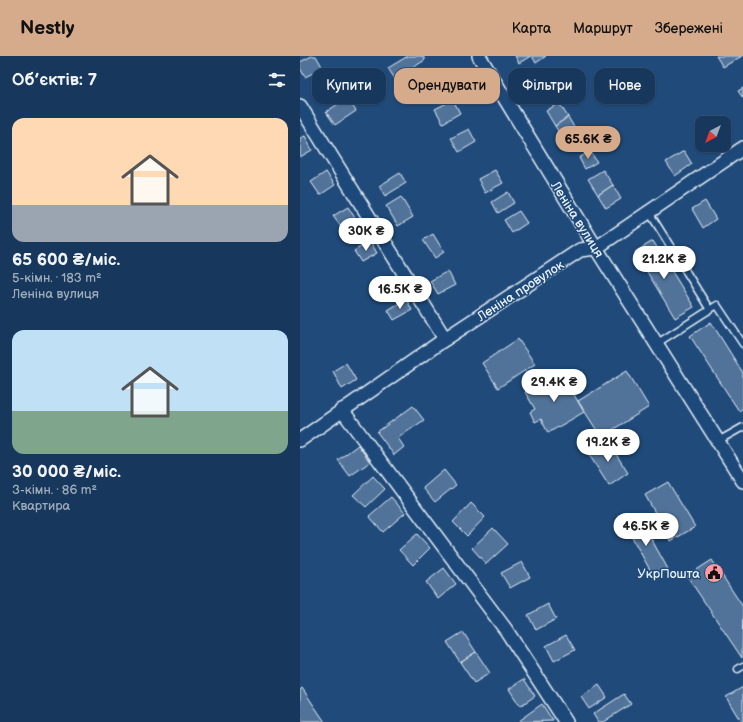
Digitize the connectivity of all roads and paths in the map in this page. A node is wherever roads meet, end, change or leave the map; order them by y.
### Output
1 (479, 56) edge
2 (300, 106) edge
3 (743, 148) edge
4 (649, 212) junction
5 (596, 248) junction
6 (710, 310) junction
7 (445, 339) junction
8 (656, 344) junction
9 (743, 344) edge
10 (342, 410) junction
11 (743, 427) edge
12 (300, 440) edge
13 (718, 441) junction
14 (743, 481) edge
15 (566, 722) edge

1 - 5 street, Леніна вулиця
2 - 7 street
3 - 4 street, Леніна провулок
4 - 5 street, Леніна провулок
4 - 6 lane
5 - 7 street, Леніна провулок
5 - 8 street, Леніна вулиця
6 - 8 lane
6 - 9 lane
7 - 10 street, Леніна провулок
8 - 13 street, Леніна вулиця
10 - 12 street, Леніна провулок
10 - 15 street
11 - 13 lane
13 - 14 street, Леніна вулиця

